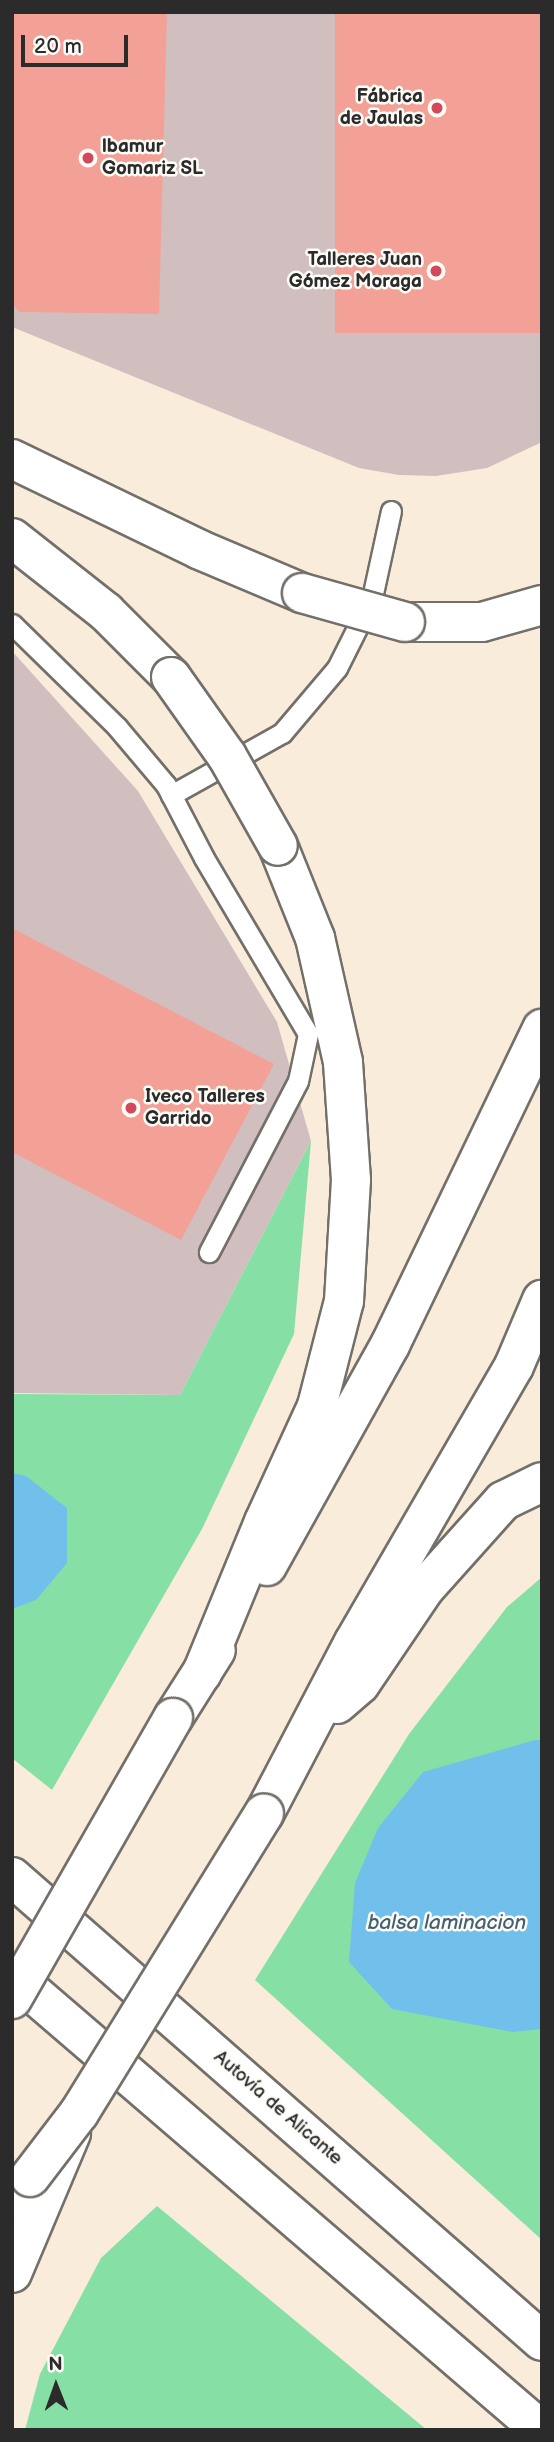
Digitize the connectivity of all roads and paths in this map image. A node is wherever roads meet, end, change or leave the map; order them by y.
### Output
1 (12, 459) edge
2 (391, 511) dead end
3 (12, 538) edge
4 (542, 605) edge
5 (12, 624) edge
6 (171, 795) junction
7 (542, 1029) edge
8 (209, 1252) dead end
9 (542, 1300) edge
10 (542, 1482) edge
11 (202, 1673) junction
12 (309, 1728) junction
13 (12, 1877) edge
14 (12, 1975) edge
15 (12, 1999) edge
16 (79, 2113) junction
17 (21, 2189) edge
18 (12, 2273) edge
19 (542, 2341) edge
20 (489, 2382) junction
21 (512, 2430) edge
22 (541, 2430) edge

1 - 4 highway, bridge
2 - 6 lane
3 - 11 highway, bridge
5 - 6 lane
6 - 8 lane
7 - 11 highway
9 - 12 highway
10 - 12 highway
11 - 15 highway, bridge
12 - 16 highway, bridge
13 - 19 highway, Autovía de Alicante
14 - 20 highway
16 - 17 highway, bridge
16 - 18 highway
20 - 21 highway
20 - 22 highway

